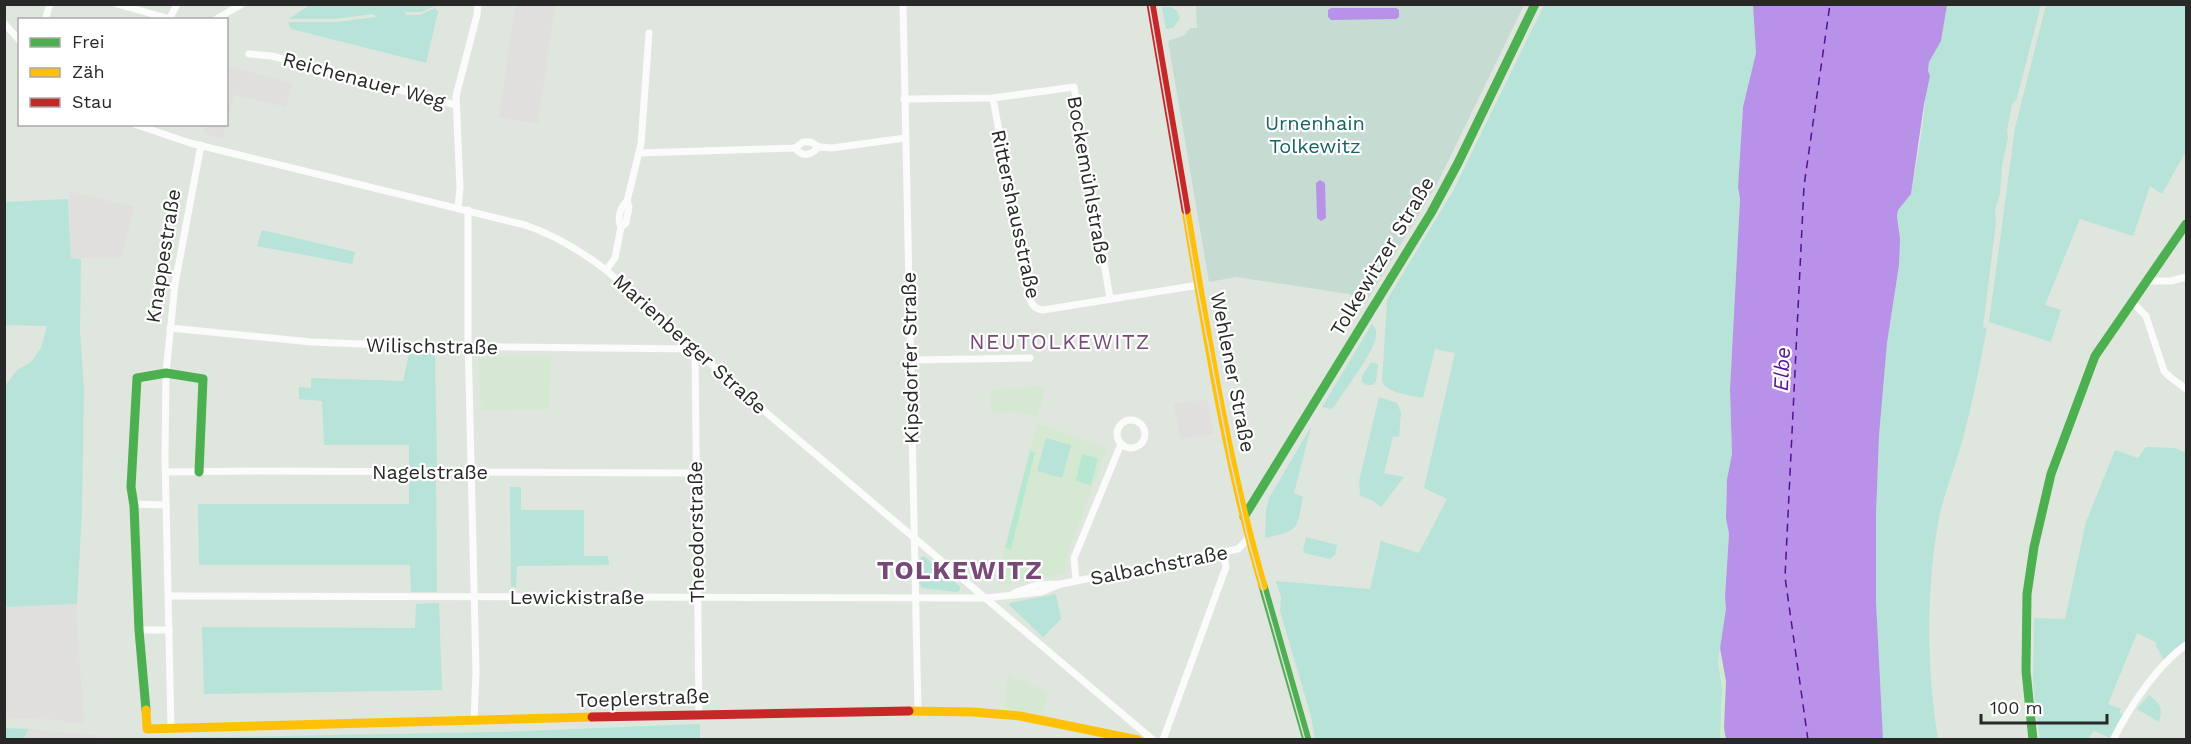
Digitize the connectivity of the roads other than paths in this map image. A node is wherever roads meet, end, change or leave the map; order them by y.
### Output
1 (117, 4) edge
2 (242, 4) edge
3 (478, 4) edge
4 (903, 4) edge
5 (1151, 4) edge
6 (1535, 4) edge
7 (168, 18) edge
8 (218, 18) edge
9 (4, 23) edge
10 (649, 33) dead end
11 (18, 39) edge
12 (249, 54) dead end
13 (993, 98) junction
14 (904, 99) junction
15 (456, 105) junction
16 (140, 126) edge
17 (905, 138) junction
18 (201, 145) junction
19 (819, 147) junction
20 (795, 148) junction
21 (639, 153) junction
22 (458, 208) junction
23 (468, 210) junction
24 (2187, 224) edge
25 (606, 270) junction
26 (2187, 277) edge
27 (2148, 281) junction
28 (1199, 285) junction
29 (1110, 298) junction
30 (2133, 303) junction
31 (170, 328) junction
32 (469, 347) junction
33 (695, 349) junction
34 (1029, 358) dead end
35 (910, 360) junction
36 (166, 373) junction
37 (2187, 389) edge
38 (1122, 444) junction
39 (166, 472) junction
40 (199, 472) junction
41 (472, 473) junction
42 (695, 473) junction
43 (134, 504) junction
44 (166, 505) junction
45 (1244, 517) junction
46 (1248, 535) junction
47 (913, 537) junction
48 (1223, 552) junction
49 (1076, 581) junction
50 (169, 596) junction
51 (474, 596) junction
52 (698, 597) junction
53 (915, 598) junction
54 (986, 598) junction
55 (139, 630) junction
56 (169, 630) junction
57 (2187, 645) edge
58 (918, 711) junction
59 (699, 714) junction
60 (474, 721) junction
61 (171, 729) junction
62 (1138, 740) edge
63 (1153, 740) edge
64 (1163, 740) edge
65 (1307, 740) edge
66 (2033, 740) edge
67 (2113, 740) edge

1 - 7 street
2 - 8 street
3 - 15 street
4 - 14 street, Kipsdorfer Straße
5 - 28 main road, Wehlener Straße
6 - 45 main road, Tolkewitzer Straße
9 - 11 street
10 - 21 street
12 - 15 street, Reichenauer Weg
13 - 14 street, Bockemühlstraße
13 - 29 street, Rittershausstraße
13 - 29 street, Bockemühlstraße
14 - 17 street, Kipsdorfer Straße
15 - 22 street
16 - 18 street, Marienberger Straße
17 - 19 street
17 - 35 street, Kipsdorfer Straße
18 - 22 street, Marienberger Straße
18 - 31 street, Knappestraße
19 - 20 street
19 - 20 street
20 - 21 street
21 - 25 street
22 - 23 street, Marienberger Straße
23 - 25 street, Marienberger Straße
23 - 32 street
24 - 27 main road
25 - 33 street, Marienberger Straße
26 - 27 street
27 - 30 main road
28 - 29 street, Rittershausstraße
28 - 45 main road, Wehlener Straße
30 - 37 street
30 - 66 main road
31 - 32 street, Wilischstraße
31 - 36 street, Knappestraße
32 - 33 street, Wilischstraße
32 - 41 street
33 - 42 street, Theodorstraße
33 - 47 street, Marienberger Straße
34 - 35 street
35 - 47 street, Kipsdorfer Straße
36 - 39 street, Knappestraße
36 - 40 main road
36 - 43 main road
38 - 38 street
38 - 49 street
39 - 40 street, Nagelstraße
39 - 44 street, Knappestraße
40 - 41 street, Nagelstraße
41 - 42 street, Nagelstraße
41 - 51 street
42 - 52 street, Theodorstraße
43 - 44 street
43 - 55 main road
44 - 50 street, Knappestraße
45 - 46 main road, Wehlener Straße
46 - 48 street, Salbachstraße
46 - 65 main road, Wehlener Straße
47 - 53 street, Kipsdorfer Straße
47 - 54 street, Marienberger Straße
48 - 49 street, Salbachstraße
48 - 64 street
49 - 54 street, Salbachstraße
50 - 51 street, Lewickistraße
50 - 56 street, Knappestraße
51 - 52 street, Lewickistraße
51 - 60 street
52 - 53 street, Lewickistraße
52 - 59 street, Theodorstraße
53 - 54 street, Lewickistraße
53 - 58 street, Kipsdorfer Straße
54 - 63 street, Marienberger Straße
55 - 56 street
55 - 61 main road, Toeplerstraße
56 - 61 street, Knappestraße
57 - 67 street
58 - 59 main road, Toeplerstraße
58 - 62 main road, Toeplerstraße
59 - 60 main road, Toeplerstraße
60 - 61 main road, Toeplerstraße

